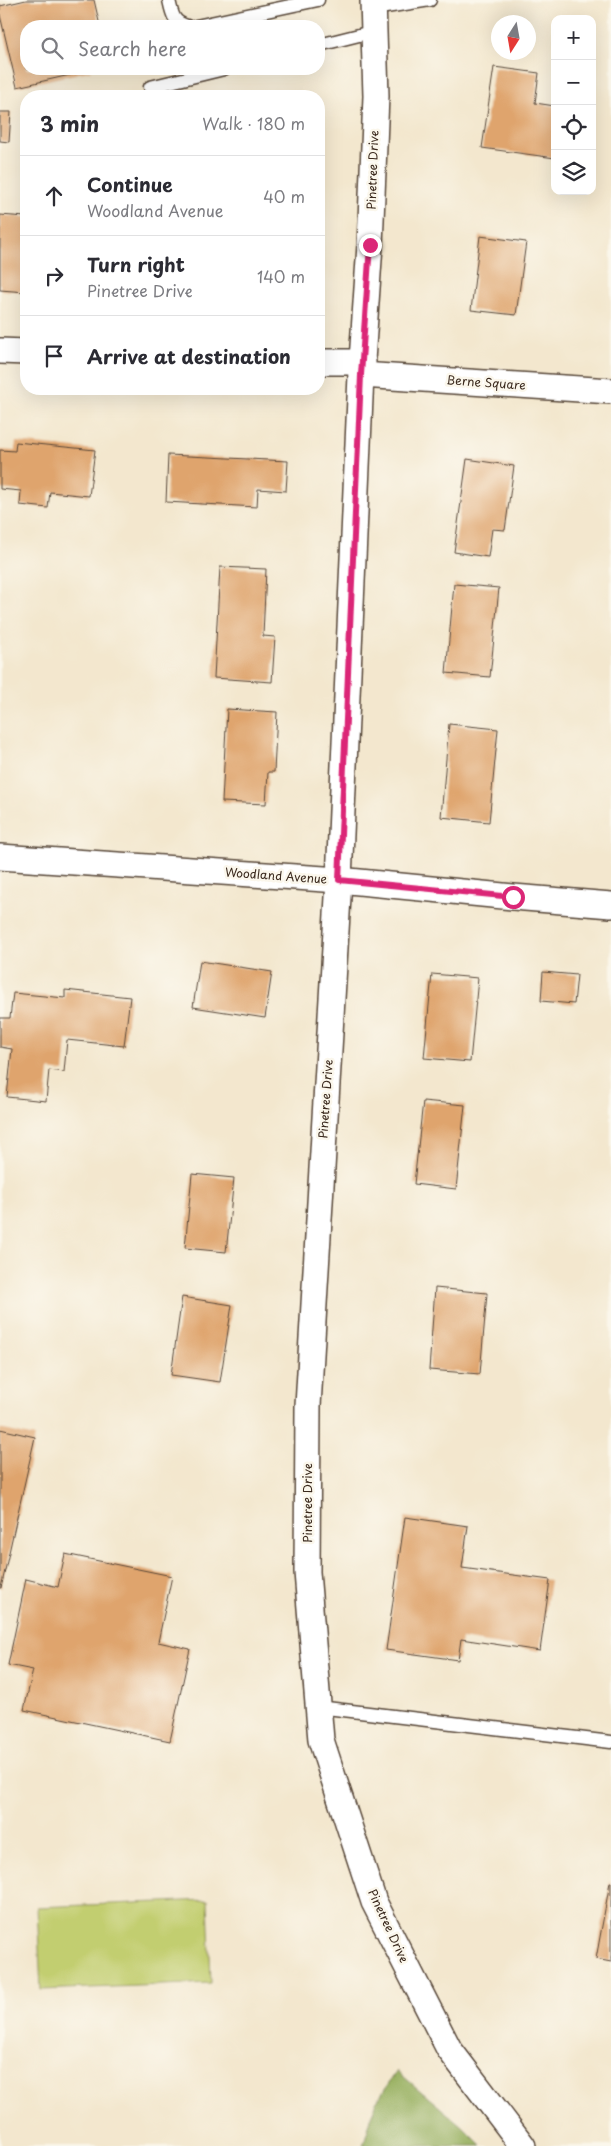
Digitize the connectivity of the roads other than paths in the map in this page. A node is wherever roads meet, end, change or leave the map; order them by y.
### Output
1 (169, 0) edge
2 (318, 0) edge
3 (430, 0) edge
4 (374, 13) edge
5 (175, 20) edge
6 (224, 20) edge
7 (325, 42) edge
8 (199, 75) edge
9 (150, 87) dead end
10 (0, 350) edge
11 (20, 352) edge
12 (325, 363) edge
13 (362, 368) junction
14 (611, 391) edge
15 (0, 857) edge
16 (339, 880) junction
17 (611, 905) edge
18 (318, 1707) junction
19 (611, 1742) edge
20 (523, 2146) edge

1 - 5 lane
2 - 6 lane
3 - 4 lane
4 - 7 lane
4 - 13 street, Pinetree Drive
8 - 9 lane
10 - 11 street
12 - 13 street, Berne Square
13 - 14 street, Berne Square
13 - 16 street, Pinetree Drive
15 - 16 street, Woodland Avenue
16 - 17 street, Woodland Avenue
16 - 18 street, Pinetree Drive
18 - 19 lane
18 - 20 street, Pinetree Drive

